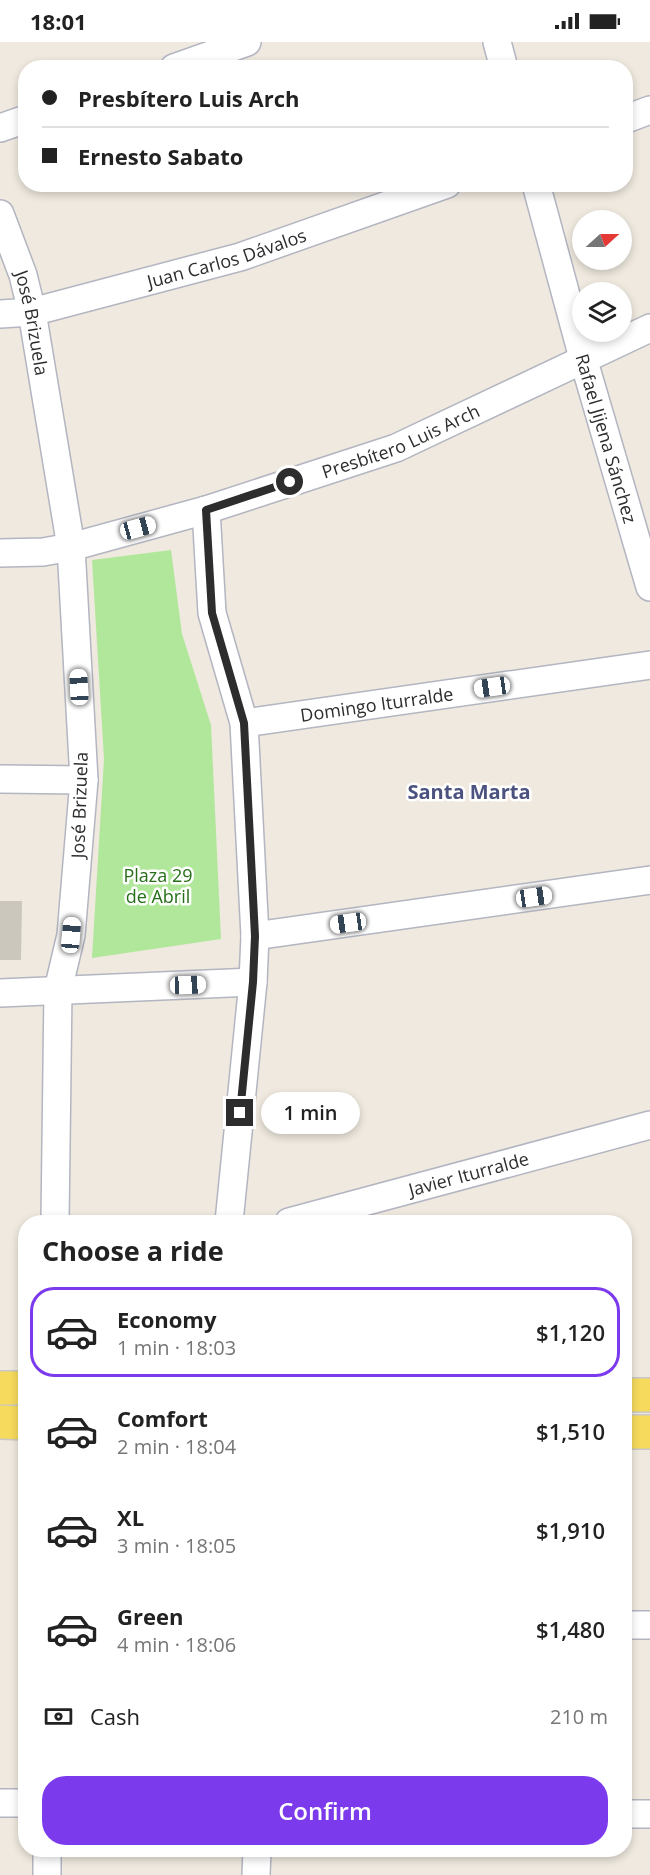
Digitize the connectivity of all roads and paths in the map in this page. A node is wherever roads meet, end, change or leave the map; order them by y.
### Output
1 (247, 42) edge
2 (497, 42) edge
3 (196, 60) edge
4 (502, 60) edge
5 (650, 110) edge
6 (633, 116) edge
7 (18, 122) edge
8 (0, 128) edge
9 (424, 192) edge
10 (538, 192) edge
11 (0, 214) edge
12 (32, 312) junction
13 (0, 314) edge
14 (650, 328) edge
15 (583, 358) junction
16 (638, 506) edge
17 (206, 510) junction
18 (71, 547) junction
19 (0, 553) edge
20 (650, 587) edge
21 (650, 665) edge
22 (244, 723) junction
23 (0, 779) edge
24 (84, 780) junction
25 (650, 880) edge
26 (255, 936) junction
27 (253, 982) junction
28 (58, 990) junction
29 (0, 993) edge
30 (650, 1125) edge
31 (55, 1215) edge
32 (230, 1215) edge
33 (315, 1215) edge
34 (0, 1388) edge
35 (18, 1388) edge
36 (632, 1395) edge
37 (650, 1395) edge
38 (0, 1422) edge
39 (18, 1423) edge
40 (632, 1432) edge
41 (650, 1432) edge
42 (632, 1625) edge
43 (650, 1625) edge
44 (0, 1803) edge
45 (18, 1803) edge
46 (632, 1814) edge
47 (650, 1814) edge
48 (47, 1857) edge
49 (256, 1857) edge
50 (47, 1875) edge
51 (256, 1875) edge

1 - 3 street
2 - 4 street
5 - 6 street
7 - 8 street
9 - 12 street, Juan Carlos Dávalos
10 - 15 street, Rafael Jijena Sánchez
11 - 12 street, José Brizuela
12 - 13 street, Juan Carlos Dávalos
12 - 18 street, José Brizuela
14 - 15 street, Presbítero Luis Arch
15 - 16 street, Rafael Jijena Sánchez
15 - 17 street, Presbítero Luis Arch
16 - 20 street, Rafael Jijena Sánchez
17 - 18 street, Presbítero Luis Arch
17 - 22 street
18 - 19 street, Presbítero Luis Arch
18 - 24 street, José Brizuela
21 - 22 street, Domingo Iturralde
22 - 26 street
23 - 24 street
24 - 28 street, José Brizuela
25 - 26 street
26 - 27 street
27 - 28 street
27 - 32 street
28 - 29 street
28 - 31 street, José Brizuela
30 - 33 street, Javier Iturralde
34 - 35 main road
36 - 37 main road
38 - 39 main road
40 - 41 main road
42 - 43 street
44 - 45 street
46 - 47 street
48 - 50 street
49 - 51 street

